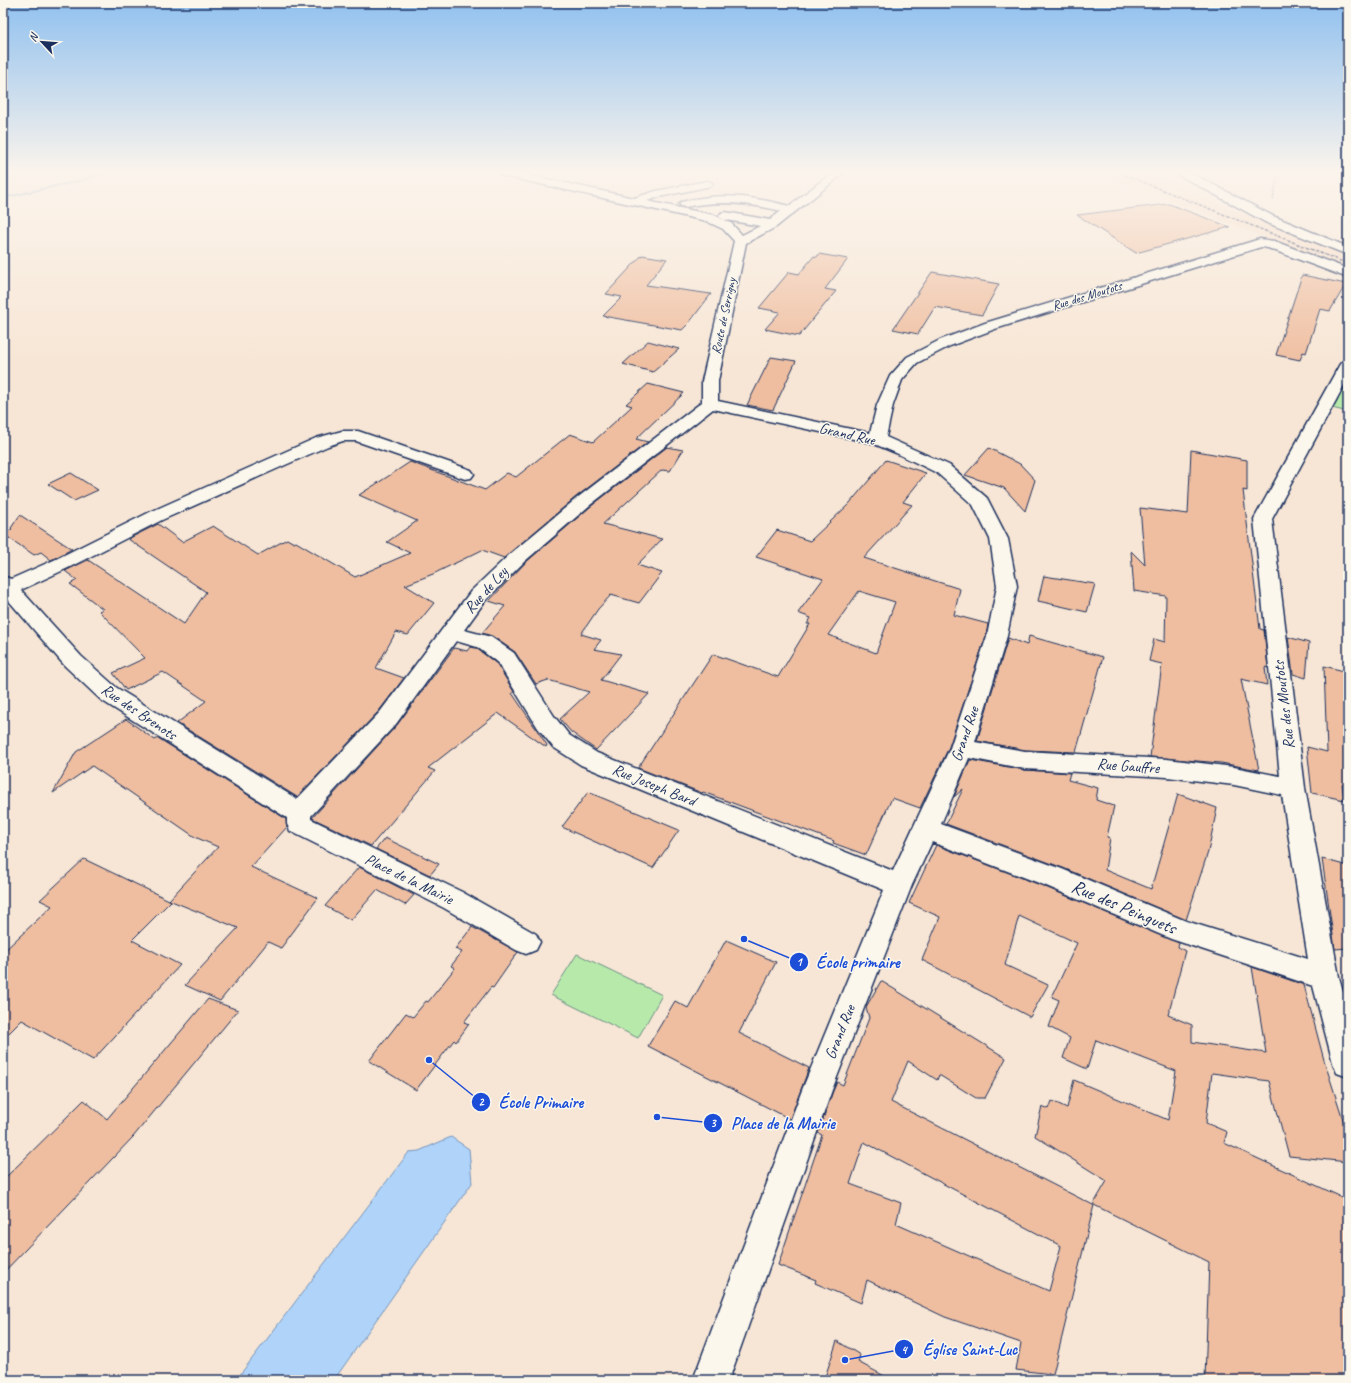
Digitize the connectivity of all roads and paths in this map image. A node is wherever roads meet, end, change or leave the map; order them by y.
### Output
1 (737, 238) edge
2 (747, 238) edge
3 (1315, 238) edge
4 (740, 241) junction
5 (1348, 251) edge
6 (1348, 274) edge
7 (1348, 364) edge
8 (710, 404) junction
9 (877, 439) junction
10 (465, 474) dead end
11 (5, 585) edge
12 (451, 633) junction
13 (962, 748) junction
14 (1293, 788) junction
15 (299, 813) junction
16 (926, 829) junction
17 (898, 885) junction
18 (526, 942) dead end
19 (1325, 977) junction
20 (1348, 1063) edge
21 (711, 1380) edge

1 - 4 street
2 - 4 street
3 - 5 street
4 - 8 street, Route de Serrigny
6 - 9 street, Rue des Moutots
7 - 14 street, Rue des Moutots
8 - 9 street, Grand Rue
8 - 12 street, Rue de Ley
9 - 13 street, Grand Rue
10 - 11 street
11 - 15 street, Rue des Brenots
12 - 15 street, Rue de Ley
12 - 17 street, Rue Joseph Bard
13 - 14 street, Rue Gauffre
13 - 16 street, Grand Rue
14 - 19 street, Rue des Moutots
15 - 18 street, Place de la Mairie
16 - 17 street, Grand Rue
16 - 19 street, Rue des Peinguets
17 - 21 street, Grand Rue
19 - 20 street, Rue des Moutots

